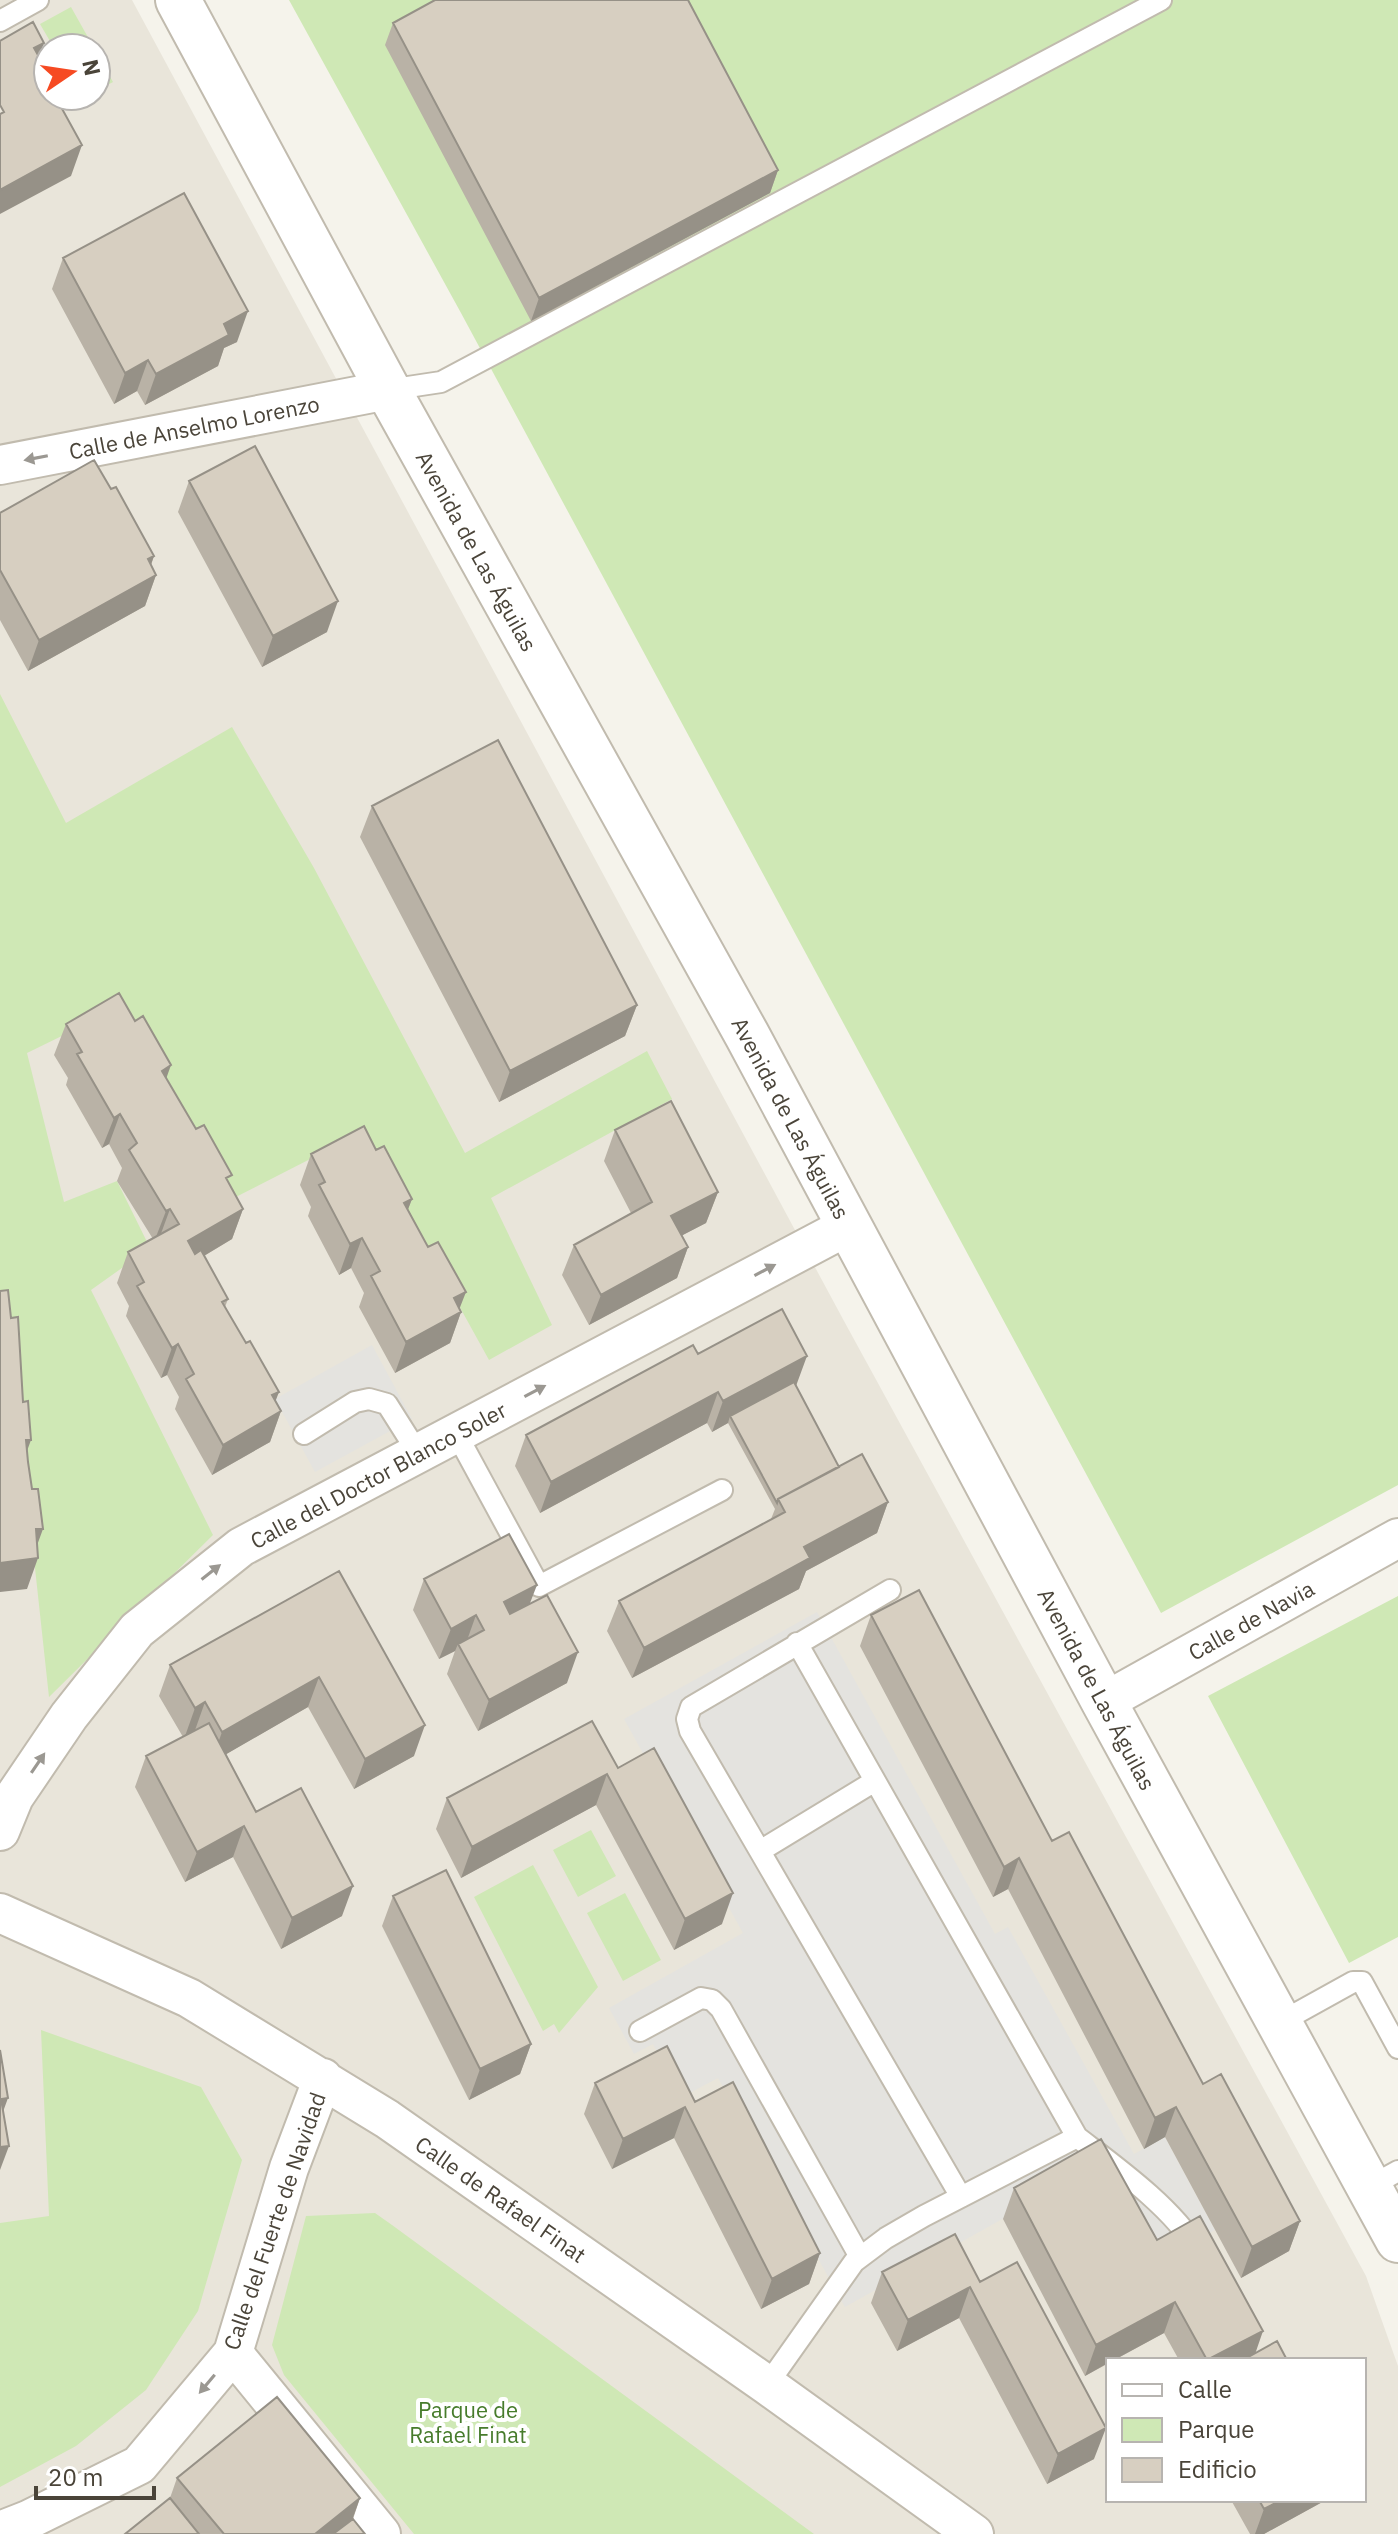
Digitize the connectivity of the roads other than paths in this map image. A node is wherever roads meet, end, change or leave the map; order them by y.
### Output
1 (38, 0) edge
2 (178, 0) edge
3 (1161, 0) edge
4 (0, 21) edge
5 (388, 390) junction
6 (0, 465) edge
7 (848, 1226) junction
8 (456, 1433) junction
9 (304, 1434) dead end
10 (418, 1453) junction
11 (722, 1490) dead end
12 (1398, 1538) edge
13 (890, 1590) dead end
14 (797, 1643) junction
15 (1104, 1702) junction
16 (875, 1781) junction
17 (0, 1831) edge
18 (760, 1851) junction
19 (0, 1913) edge
20 (1279, 2023) junction
21 (640, 2031) dead end
22 (1398, 2048) edge
23 (323, 2078) junction
24 (1077, 2137) junction
25 (1384, 2179) edge
26 (961, 2197) junction
27 (1398, 2240) edge
28 (860, 2257) junction
29 (1205, 2263) edge
30 (233, 2353) junction
31 (767, 2385) junction
32 (0, 2531) edge
33 (381, 2534) edge
34 (974, 2534) edge

1 - 4 lane
2 - 5 street, Avenida de Las Águilas
3 - 5 lane
5 -> 6 street, Calle de Anselmo Lorenzo
5 - 7 street, Avenida de Las Águilas
8 -> 7 street, Calle del Doctor Blanco Soler
7 - 15 street, Avenida de Las Águilas
8 - 10 street, Calle del Doctor Blanco Soler
8 - 11 lane
9 - 10 lane
17 -> 10 street, Calle del Doctor Blanco Soler
12 - 15 street, Calle de Navia
13 - 14 lane
14 - 16 lane
14 - 18 lane
15 - 20 street, Avenida de Las Águilas
16 - 18 lane
16 - 24 lane
18 - 26 lane
19 - 23 street, Calle de Rafael Finat
20 - 22 lane
20 - 25 street, Avenida de Las Águilas
21 - 28 lane
23 - 30 street, Calle del Fuerte de Navidad
23 - 31 street, Calle de Rafael Finat
24 - 26 lane
24 - 29 lane
25 - 27 street, Avenida de Las Águilas
26 - 28 lane
28 - 31 lane
30 -> 32 street, Calle del Fuerte de Navidad
30 - 33 street
31 - 34 street, Calle de Rafael Finat

